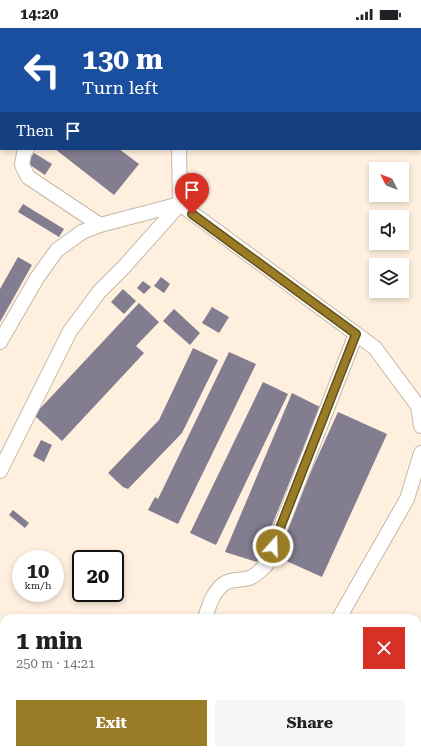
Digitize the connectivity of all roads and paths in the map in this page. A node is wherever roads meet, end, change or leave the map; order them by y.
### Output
1 (26, 150) edge
2 (179, 150) edge
3 (180, 204) junction
4 (100, 225) junction
5 (356, 334) junction
6 (0, 342) edge
7 (421, 426) edge
8 (421, 453) edge
9 (0, 471) edge
10 (206, 614) edge
11 (341, 614) edge

1 - 4 street
2 - 3 street
3 - 4 street
3 - 5 street
3 - 9 street
4 - 6 street
5 - 7 street
5 - 10 street
8 - 11 street

